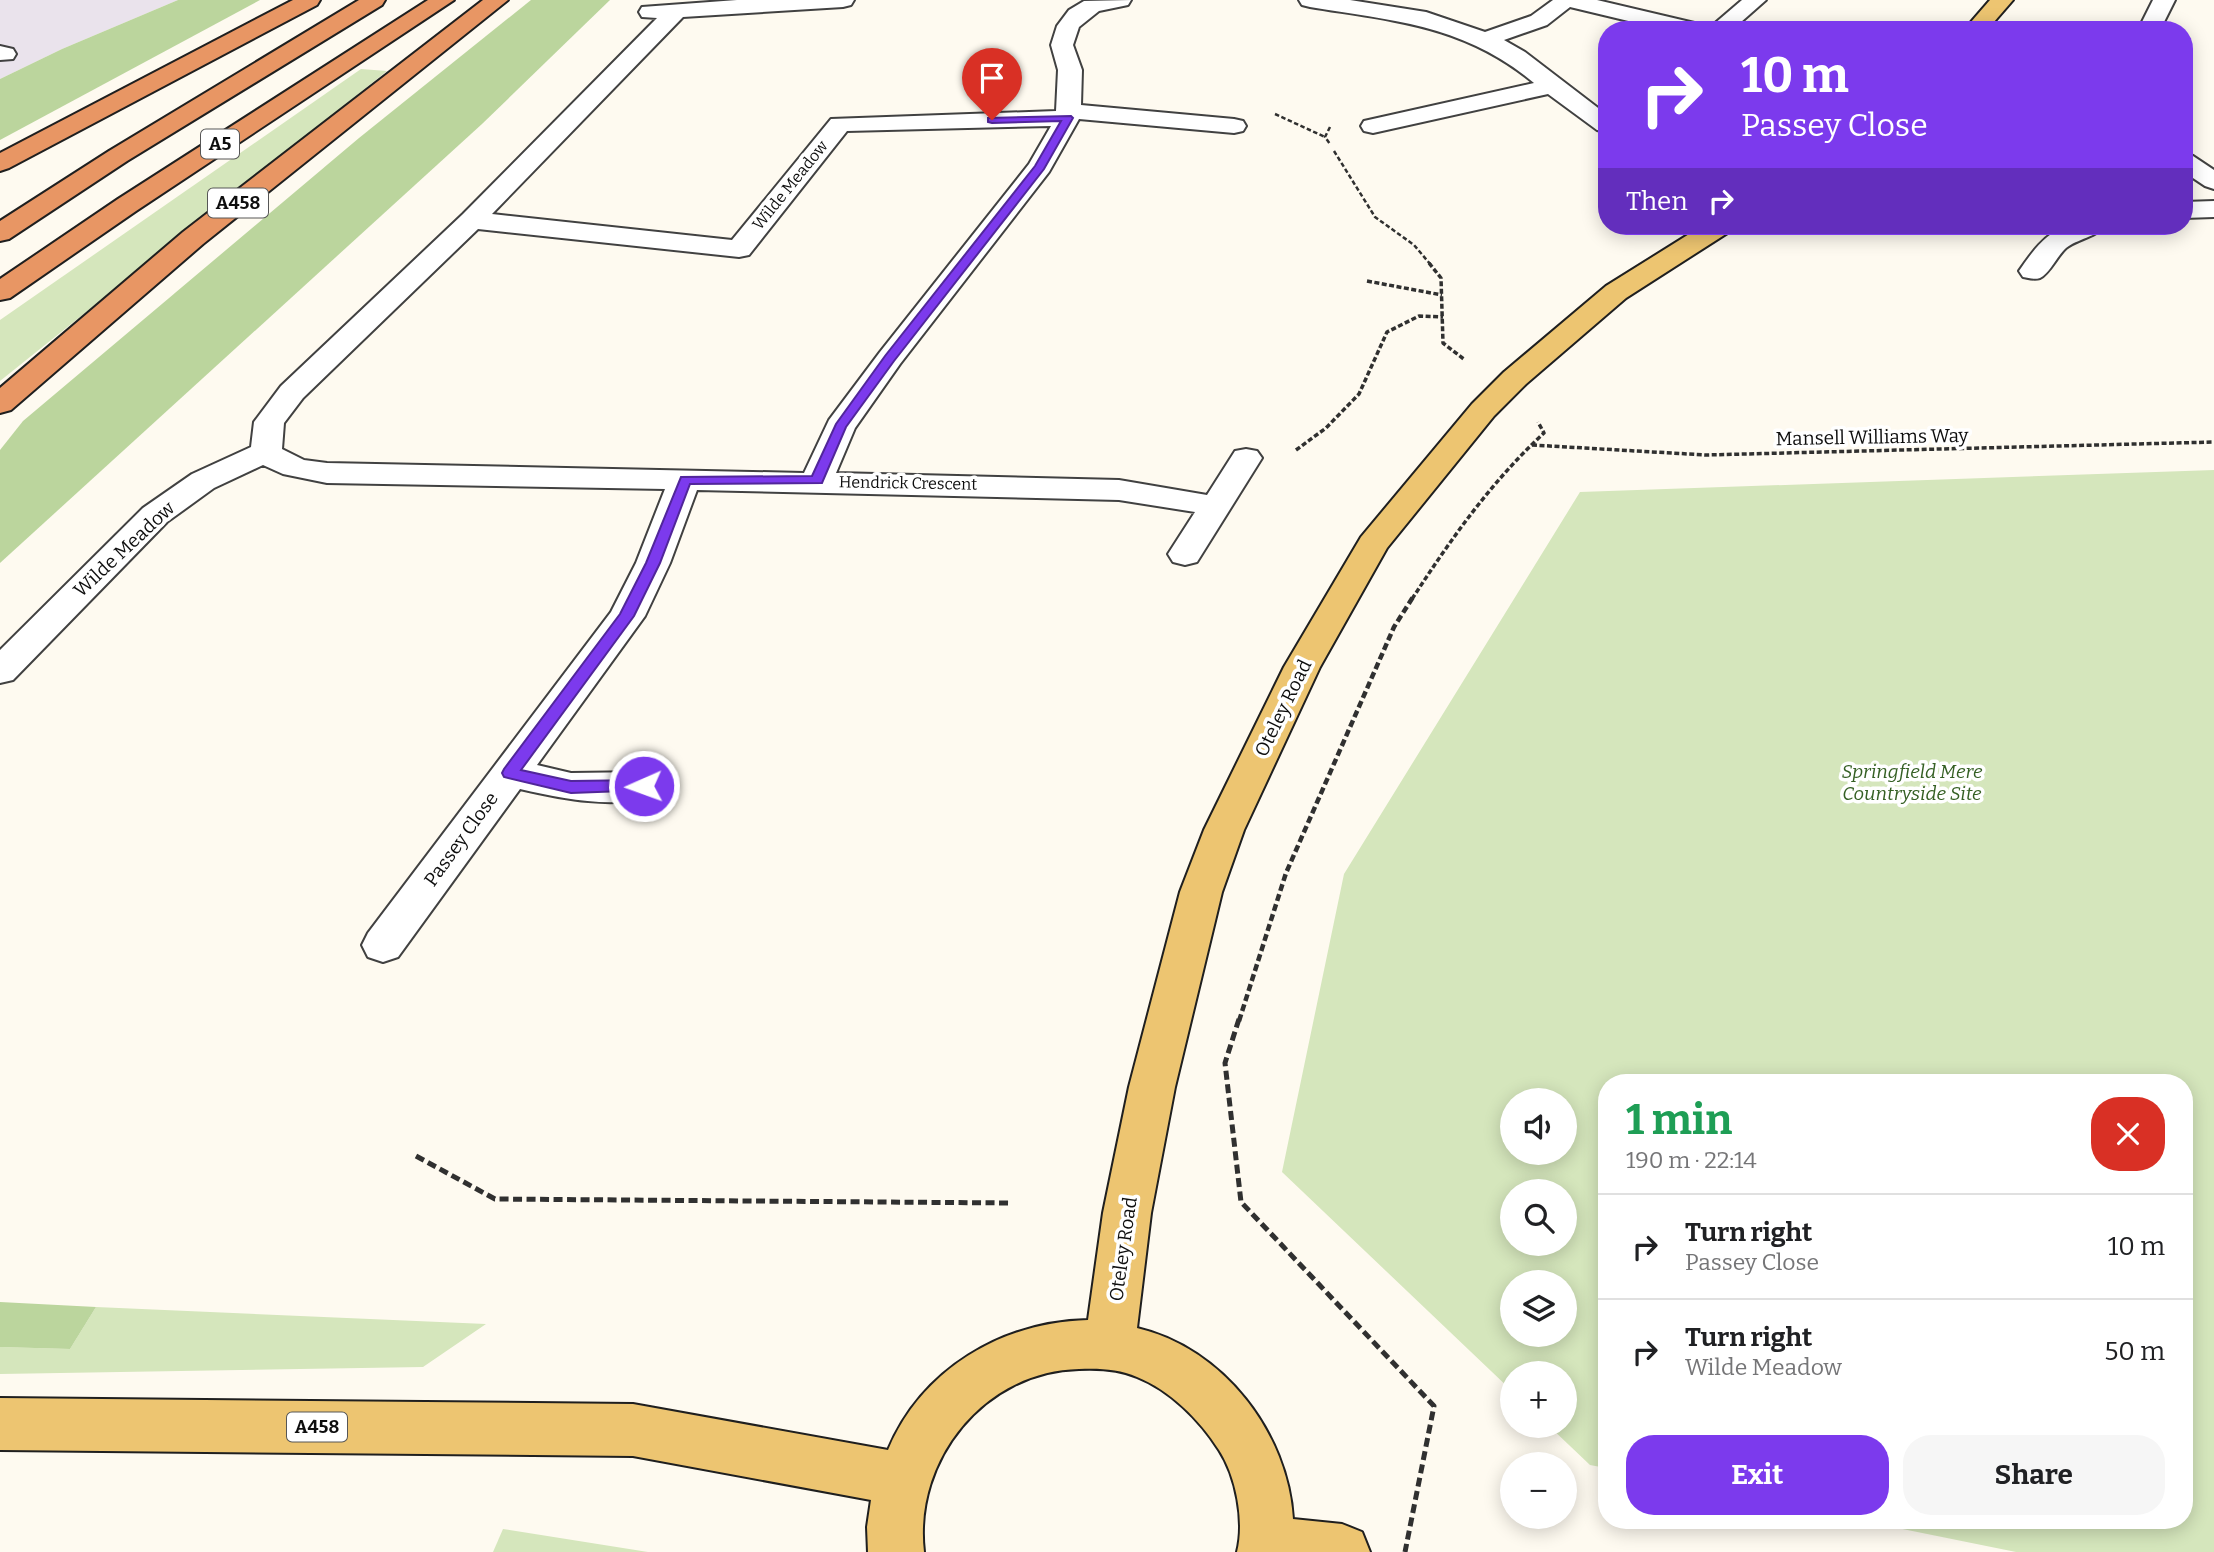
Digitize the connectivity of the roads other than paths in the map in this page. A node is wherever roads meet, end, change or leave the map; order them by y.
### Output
1 (309, 0) edge
2 (374, 0) edge
3 (443, 0) edge
4 (497, 0) edge
5 (843, 0) edge
6 (1120, 0) edge
7 (1310, 0) edge
8 (1567, 0) edge
9 (1755, 0) edge
10 (2002, 0) edge
11 (2164, 0) edge
12 (1079, 3) edge
13 (709, 4) edge
14 (676, 11) junction
15 (637, 13) dead end
16 (1657, 21) edge
17 (1729, 21) edge
18 (1983, 21) edge
19 (2154, 21) edge
20 (1485, 39) junction
21 (1552, 86) junction
22 (1068, 115) junction
23 (1598, 119) edge
24 (1234, 126) dead end
25 (1373, 126) dead end
26 (0, 163) edge
27 (2193, 167) edge
28 (2214, 181) edge
29 (2214, 209) edge
30 (481, 210) junction
31 (2193, 210) edge
32 (0, 233) edge
33 (1706, 235) edge
34 (2070, 235) edge
35 (2033, 271) dead end
36 (0, 292) edge
37 (0, 404) edge
38 (266, 452) junction
39 (1246, 458) dead end
40 (685, 480) junction
41 (817, 480) junction
42 (1216, 506) junction
43 (1185, 554) dead end
44 (0, 671) edge
45 (510, 773) junction
46 (644, 786) dead end
47 (383, 945) dead end
48 (1110, 1344) junction
49 (0, 1423) edge
50 (902, 1479) junction
51 (1266, 1548) edge
52 (896, 1552) edge
53 (1342, 1552) edge

1 - 26 highway
2 - 32 highway, A5
3 - 36 highway, A5
4 - 37 highway, A458
5 - 13 street
6 - 12 street, Hendrick Crescent
7 - 20 street
8 - 16 street
8 - 20 street
9 - 17 street
10 - 18 main road
11 - 19 street
12 - 22 street, Hendrick Crescent
13 - 14 street
14 - 15 street
14 - 30 street
20 - 21 street
21 - 23 street
21 - 25 street
22 - 24 street
22 - 30 street, Wilde Meadow
22 - 41 street, Hendrick Crescent
27 - 28 street
29 - 31 street
30 - 38 street
33 - 48 main road, Oteley Road
34 - 35 street
38 - 40 street
38 - 44 street, Wilde Meadow
39 - 42 street
40 - 41 street
40 - 45 street, Passey Close
41 - 42 street, Hendrick Crescent
42 - 43 street
45 - 46 street
45 - 47 street, Passey Close
48 - 50 main road
48 - 51 main road
49 - 50 main road, A458
50 - 52 main road
51 - 53 main road

